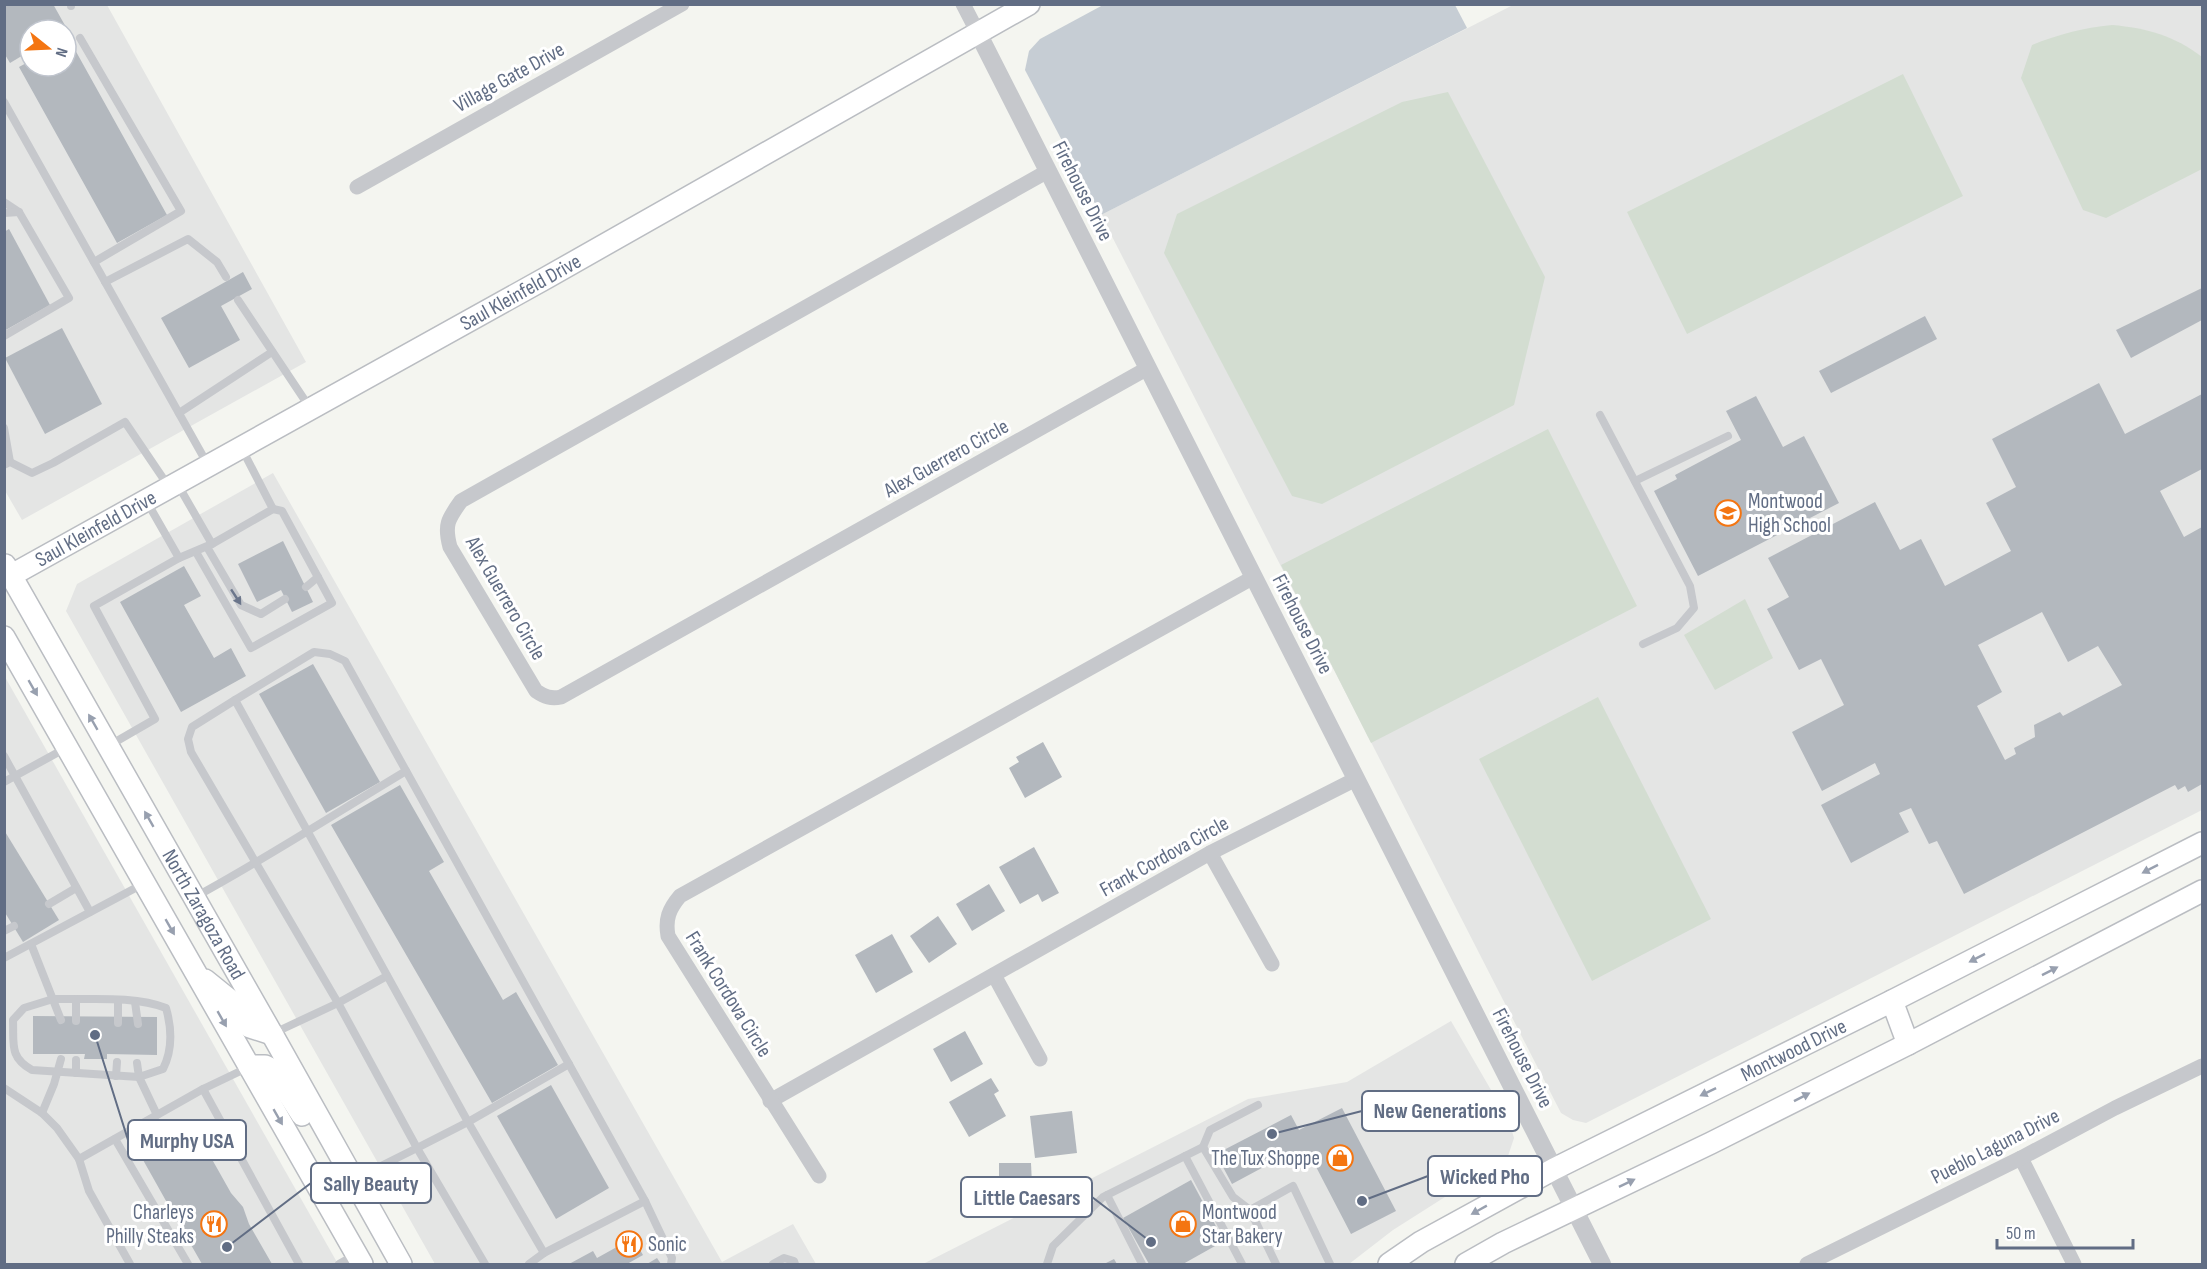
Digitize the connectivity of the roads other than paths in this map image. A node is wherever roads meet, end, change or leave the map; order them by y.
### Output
1 (682, 4) edge
2 (963, 4) edge
3 (1029, 4) edge
4 (978, 33) junction
5 (80, 38) dead end
6 (4, 102) edge
7 (1048, 171) junction
8 (357, 187) dead end
9 (4, 202) edge
10 (19, 212) junction
11 (4, 213) edge
12 (94, 262) junction
13 (226, 277) dead end
14 (105, 282) junction
15 (238, 300) dead end
16 (4, 336) edge
17 (272, 352) junction
18 (1148, 368) junction
19 (310, 410) junction
20 (179, 413) junction
21 (1600, 415) dead end
22 (4, 428) edge
23 (1728, 436) dead end
24 (242, 448) junction
25 (7, 463) edge
26 (208, 466) junction
27 (1635, 481) junction
28 (174, 486) junction
29 (147, 501) junction
30 (273, 509) junction
31 (209, 546) junction
32 (196, 552) junction
33 (179, 558) junction
34 (6, 574) edge
35 (318, 577) junction
36 (1254, 577) junction
37 (306, 586) dead end
38 (285, 599) dead end
39 (4, 637) edge
40 (1643, 644) dead end
41 (235, 700) junction
42 (107, 746) junction
43 (68, 748) junction
44 (4, 756) edge
45 (406, 771) junction
46 (15, 776) junction
47 (1356, 779) junction
48 (4, 782) edge
49 (307, 831) junction
50 (2202, 843) edge
51 (1210, 854) junction
52 (257, 864) junction
53 (145, 883) junction
54 (76, 888) junction
55 (2202, 891) edge
56 (194, 898) junction
57 (49, 904) dead end
58 (90, 912) junction
59 (14, 926) dead end
60 (4, 931) edge
61 (31, 944) junction
62 (4, 958) edge
63 (1272, 964) dead end
64 (196, 972) junction
65 (994, 975) junction
66 (387, 976) junction
67 (53, 999) junction
68 (76, 999) junction
69 (118, 1001) junction
70 (1892, 1001) junction
71 (135, 1002) junction
72 (338, 1003) junction
73 (61, 1020) dead end
74 (76, 1021) dead end
75 (118, 1023) dead end
76 (138, 1024) dead end
77 (272, 1034) junction
78 (4, 1036) edge
79 (14, 1036) junction
80 (1908, 1044) junction
81 (61, 1059) dead end
82 (1040, 1059) dead end
83 (76, 1060) dead end
84 (117, 1062) dead end
85 (137, 1063) dead end
86 (569, 1064) junction
87 (249, 1066) junction
88 (2202, 1066) edge
89 (58, 1072) junction
90 (75, 1073) junction
91 (116, 1076) junction
92 (139, 1077) junction
93 (4, 1088) edge
94 (204, 1089) junction
95 (770, 1101) junction
96 (1258, 1105) dead end
97 (42, 1113) junction
98 (157, 1115) junction
99 (468, 1122) junction
100 (115, 1139) junction
101 (1203, 1147) junction
102 (336, 1148) junction
103 (417, 1148) junction
104 (1185, 1156) junction
105 (2021, 1158) junction
106 (79, 1160) junction
107 (1554, 1169) junction
108 (819, 1176) dead end
109 (354, 1180) junction
110 (1107, 1196) junction
111 (645, 1201) junction
112 (1574, 1208) junction
113 (1251, 1210) junction
114 (544, 1253) junction
115 (353, 1261) edge
116 (130, 1264) edge
117 (188, 1264) edge
118 (299, 1264) edge
119 (401, 1264) edge
120 (485, 1264) edge
121 (529, 1264) edge
122 (671, 1264) edge
123 (773, 1264) edge
124 (795, 1264) edge
125 (1047, 1264) edge
126 (1142, 1264) edge
127 (1242, 1264) edge
128 (1276, 1264) edge
129 (1330, 1264) edge
130 (1389, 1264) edge
131 (1466, 1264) edge
132 (1602, 1264) edge
133 (1808, 1264) edge
134 (2074, 1264) edge

1 - 8 street, Village Gate Drive
2 - 4 street, Firehouse Drive
3 - 4 main road, Saul Kleinfeld Drive
4 - 7 street, Firehouse Drive
4 - 19 main road, Saul Kleinfeld Drive
5 - 12 lane
6 - 12 lane
7 - 18 street, Firehouse Drive
7 - 18 street, Alex Guerrero Circle
9 - 10 lane
10 - 11 lane
10 - 16 lane
12 - 14 lane
13 - 14 lane
14 - 20 lane
15 - 17 lane
17 - 19 lane
17 - 20 lane
18 - 36 street, Firehouse Drive
19 - 24 main road, Saul Kleinfeld Drive
20 - 26 lane
21 - 27 lane
22 - 25 lane
23 - 27 lane
24 - 26 main road, Saul Kleinfeld Drive
24 - 30 lane
25 - 28 lane
26 - 28 main road, Saul Kleinfeld Drive
27 - 40 lane
28 - 29 main road, Saul Kleinfeld Drive
28 - 31 lane
29 - 33 lane
29 - 34 main road, Saul Kleinfeld Drive
30 - 31 lane
30 - 35 lane
31 - 32 lane
31 -> 38 lane
32 - 33 lane
32 - 35 lane
33 - 42 lane
42 -> 34 main road, North Zaragoza Road
35 - 37 lane
36 - 47 street, Firehouse Drive
36 - 95 street, Frank Cordova Circle
39 -> 43 main road, North Zaragoza Road
41 - 45 lane
41 - 49 lane
41 - 52 lane
56 -> 42 main road, North Zaragoza Road
43 - 46 lane
43 - 53 main road, North Zaragoza Road
44 - 46 lane
45 - 49 lane
45 - 86 lane
46 - 48 lane
46 - 54 lane
47 - 51 street, Frank Cordova Circle
47 - 107 street, Firehouse Drive
49 - 52 lane
49 - 66 lane
50 -> 70 main road, Montwood Drive
51 - 63 street
51 - 65 street, Frank Cordova Circle
52 - 56 lane
52 - 72 lane
53 - 58 lane
53 -> 64 main road, North Zaragoza Road
54 - 57 lane
54 - 58 lane
80 -> 55 main road
56 - 77 main road, North Zaragoza Road
58 - 61 lane
59 - 60 lane
61 - 62 lane
61 - 67 lane
64 - 77 main road
64 -> 87 main road, North Zaragoza Road
65 - 82 street
65 - 95 street, Frank Cordova Circle
66 - 72 lane
66 - 99 lane
67 - 68 lane
67 - 73 lane
67 - 79 lane
68 - 69 lane
68 - 74 lane
69 - 71 lane
69 - 75 lane
70 - 80 main road
70 -> 107 main road, Montwood Drive
71 - 76 lane
71 - 92 lane
72 - 77 lane
72 - 103 lane
77 - 102 main road, North Zaragoza Road
78 - 79 lane
79 - 89 lane
112 -> 80 main road
81 - 89 lane
83 - 90 lane
84 - 91 lane
85 - 92 lane
86 - 99 lane
86 - 111 lane
87 - 94 lane
87 - 102 main road
87 -> 115 main road, North Zaragoza Road
88 - 105 street, Pueblo Laguna Drive
89 - 90 lane
89 - 97 lane
90 - 91 lane
91 - 92 lane
92 - 98 lane
93 - 97 lane
94 - 98 lane
94 - 118 lane
95 - 108 street
96 - 101 lane
97 - 106 lane
98 - 100 lane
99 - 103 lane
99 - 114 lane
100 - 106 lane
100 - 117 lane
101 - 104 lane
101 - 113 lane
102 - 109 main road, North Zaragoza Road
103 - 109 lane
103 - 120 lane
104 - 110 lane
104 - 127 lane
105 - 133 street, Pueblo Laguna Drive
105 - 134 street
106 - 116 lane
107 - 112 street, Firehouse Drive
107 -> 130 main road, Montwood Drive
109 - 119 main road, North Zaragoza Road
110 - 125 lane
110 - 126 lane
111 - 114 lane
111 - 122 lane
112 - 131 main road
112 - 132 street, Firehouse Drive
113 - 128 lane
113 - 129 lane
114 - 121 lane
123 - 124 lane

